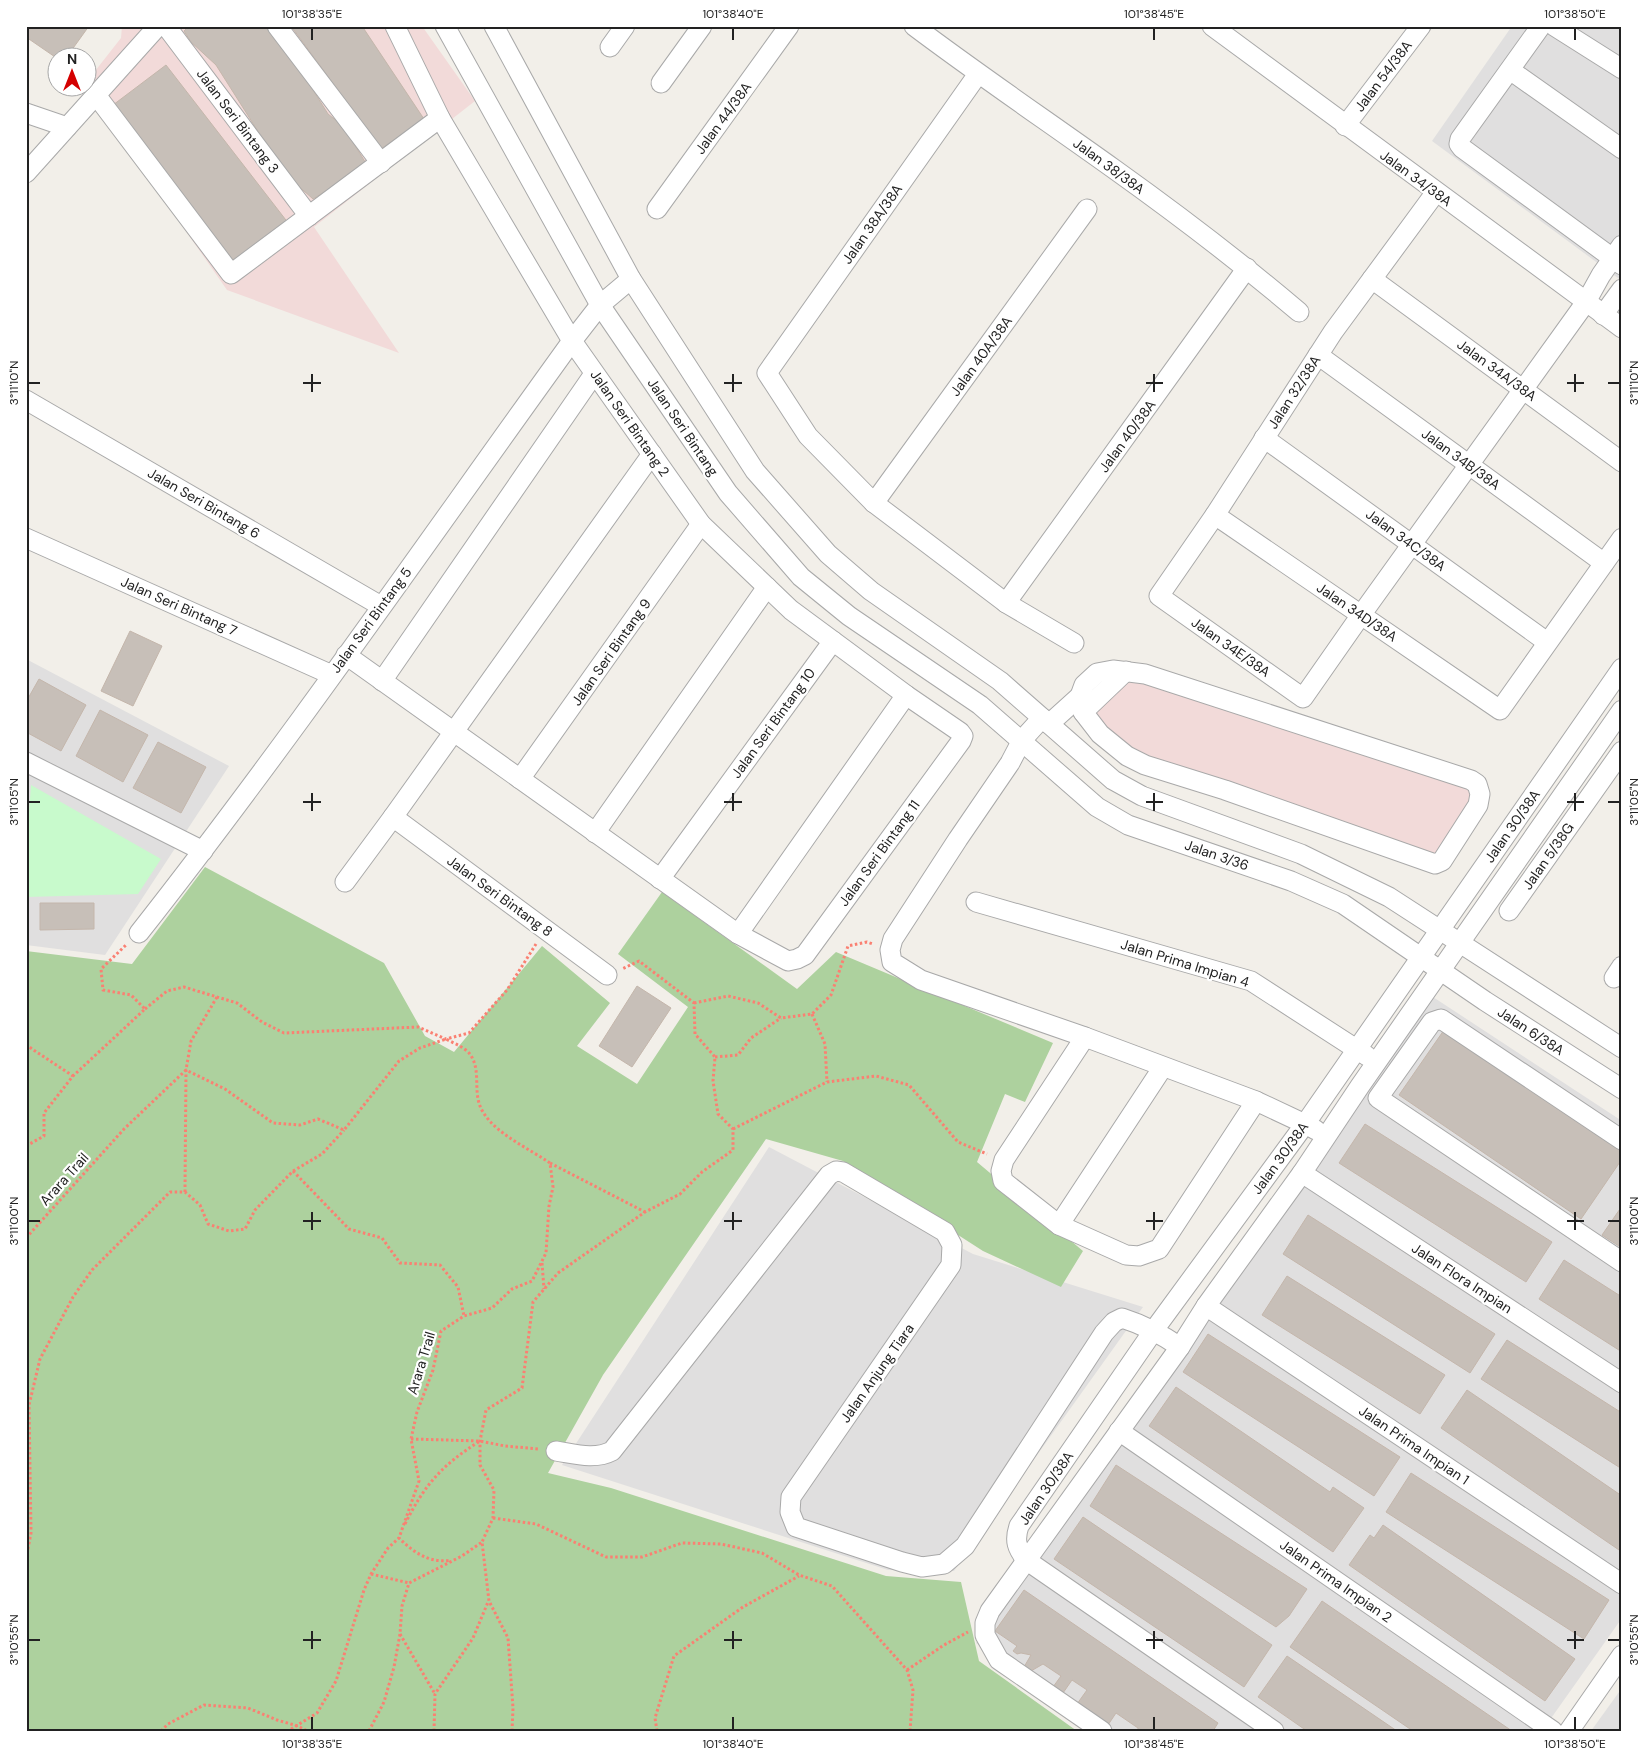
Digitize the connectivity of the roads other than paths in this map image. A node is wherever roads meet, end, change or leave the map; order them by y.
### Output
1 (158, 26) edge
2 (166, 26) edge
3 (278, 26) edge
4 (395, 26) edge
5 (445, 26) edge
6 (494, 26) edge
7 (625, 26) edge
8 (702, 26) edge
9 (789, 26) edge
10 (914, 26) edge
11 (1212, 26) edge
12 (1421, 26) edge
13 (1541, 26) edge
14 (1554, 26) edge
15 (610, 48) dead end
16 (1622, 69) edge
17 (1510, 70) junction
18 (978, 74) junction
19 (661, 83) dead end
20 (98, 93) edge
21 (93, 98) edge
22 (98, 98) edge
23 (26, 113) edge
24 (440, 118) junction
25 (1345, 126) junction
26 (67, 127) junction
27 (1622, 149) edge
28 (381, 163) junction
29 (26, 173) edge
30 (1436, 192) junction
31 (657, 209) dead end
32 (1088, 209) dead end
33 (309, 216) junction
34 (1619, 256) edge
35 (1247, 268) junction
36 (631, 278) junction
37 (1372, 279) junction
38 (1622, 289) edge
39 (1586, 302) junction
40 (600, 305) junction
41 (1299, 312) dead end
42 (1603, 315) junction
43 (1622, 328) edge
44 (572, 341) junction
45 (1318, 356) junction
46 (594, 374) junction
47 (1523, 389) junction
48 (26, 400) edge
49 (1264, 438) junction
50 (652, 454) junction
51 (1622, 462) edge
52 (1469, 465) junction
53 (874, 503) junction
54 (1215, 515) junction
55 (701, 524) junction
56 (26, 538) edge
57 (1622, 538) edge
58 (1412, 544) junction
59 (1604, 563) junction
60 (767, 587) junction
61 (1159, 596) joint
62 (1006, 603) junction
63 (381, 606) junction
64 (1361, 615) junction
65 (833, 640) junction
66 (1548, 642) junction
67 (1074, 643) dead end
68 (346, 655) junction
69 (1622, 668) edge
70 (332, 675) junction
71 (382, 681) junction
72 (906, 695) junction
73 (1082, 704) junction
74 (1622, 710) edge
75 (1045, 721) junction
76 (453, 732) junction
77 (962, 736) joint
78 (1022, 740) junction
79 (1564, 752) junction
80 (1622, 752) edge
81 (1127, 756) junction
82 (26, 762) edge
83 (1584, 764) junction
84 (520, 779) junction
85 (1113, 780) junction
86 (393, 817) junction
87 (1213, 822) junction
88 (1233, 829) junction
89 (595, 833) junction
90 (1202, 850) junction
91 (203, 851) junction
92 (1223, 857) junction
93 (660, 879) junction
94 (345, 882) dead end
95 (976, 902) dead end
96 (1509, 910) dead end
97 (1440, 930) junction
98 (139, 933) road end
99 (738, 934) junction
100 (1460, 944) junction
101 (1422, 958) junction
102 (1441, 971) junction
103 (606, 975) road end
104 (1085, 1037) junction
105 (1622, 1048) edge
106 (1357, 1049) junction
107 (1377, 1062) junction
108 (1163, 1067) junction
109 (1360, 1086) junction
110 (1622, 1089) edge
111 (1378, 1098) junction
112 (1256, 1101) junction
113 (1306, 1124) junction
114 (1325, 1136) junction
115 (1622, 1140) edge
116 (1302, 1173) junction
117 (1059, 1225) junction
118 (1622, 1262) edge
119 (1206, 1306) junction
120 (1154, 1330) junction
121 (1180, 1347) junction
122 (1622, 1383) edge
123 (1119, 1431) junction
124 (556, 1451) road end
125 (1026, 1560) junction
126 (1622, 1584) edge
127 (1622, 1655) edge
128 (1102, 1731) edge
129 (1274, 1731) edge
130 (1553, 1731) edge
131 (1569, 1731) edge

1 - 20 street
2 - 33 street, Jalan Seri Bintang 3
3 - 28 street
4 - 24 street, Jalan Seri Bintang 2
5 - 40 street, Jalan Seri Bintang
6 - 36 street
7 - 15 street
8 - 19 street
9 - 31 street, Jalan 44/38A
10 - 18 street, Jalan 38/38A
11 - 25 street, Jalan 34/38A
12 - 25 street, Jalan 54/38A
13 - 17 street
14 - 16 street
17 - 27 street
17 - 34 street
18 - 35 street, Jalan 38/38A
18 - 53 street, Jalan 38A/38A
21 - 26 street
22 - 33 street
23 - 26 street
24 - 28 street
24 - 44 street, Jalan Seri Bintang 2
25 - 30 street, Jalan 34/38A
26 - 29 street
28 - 33 street
30 - 37 street, Jalan 32/38A
30 - 39 street, Jalan 34/38A
32 - 53 street, Jalan 40A/38A
34 - 39 street
35 - 41 street, Jalan 38/38A
35 - 62 street, Jalan 40/38A
36 - 40 street, Jalan Seri Bintang 5
36 - 75 street
37 - 45 street, Jalan 32/38A
37 - 47 street, Jalan 34A/38A
38 - 42 street
39 - 42 street, Jalan 34/38A
39 - 47 street
40 - 44 street, Jalan Seri Bintang 5
40 - 78 street, Jalan Seri Bintang
42 - 43 street, Jalan 34/38A
44 - 46 street, Jalan Seri Bintang 2
44 - 63 street, Jalan Seri Bintang 5
45 - 49 street, Jalan 32/38A
45 - 52 street, Jalan 34B/38A
46 - 50 street, Jalan Seri Bintang 2
46 - 71 street
47 - 51 street, Jalan 34A/38A
47 - 52 street
48 - 63 street, Jalan Seri Bintang 6
49 - 54 street, Jalan 32/38A
49 - 58 street, Jalan 34C/38A
50 - 55 street, Jalan Seri Bintang 2
50 - 76 street
52 - 58 street
52 - 59 street, Jalan 34B/38A
53 - 62 street
54 - 61 street, Jalan 32/38A
54 - 64 street, Jalan 34D/38A
55 - 60 street, Jalan Seri Bintang 2
55 - 84 street, Jalan Seri Bintang 9
56 - 70 street, Jalan Seri Bintang 7
57 - 59 street
58 - 64 street
58 - 66 street, Jalan 34C/38A
59 - 66 street
60 - 65 street, Jalan Seri Bintang 2
60 - 89 street
61 - 64 street, Jalan 34E/38A
62 - 67 street
63 - 68 street, Jalan Seri Bintang 5
64 - 66 street, Jalan 34D/38A
65 - 72 street, Jalan Seri Bintang 2
65 - 93 street, Jalan Seri Bintang 10
68 - 70 street, Jalan Seri Bintang 5
68 - 71 street
69 - 79 street, Jalan 30/38A
70 - 91 street, Jalan Seri Bintang 5
71 - 76 street
72 - 77 street, Jalan Seri Bintang 2
72 - 99 street
73 - 75 street
73 - 81 street
73 - 81 street
74 - 83 street, Jalan 30/38A
75 - 78 street
75 - 85 street
76 - 84 street
76 - 86 street
77 - 99 street, Jalan Seri Bintang 11
78 - 90 street, Jalan 3/36
78 - 104 street
79 - 83 street
79 - 97 street, Jalan 30/38A
80 - 96 street, Jalan 5/38G
81 - 85 street
82 - 91 street
83 - 100 street, Jalan 30/38A
84 - 89 street
85 - 87 street
86 - 94 street
86 - 103 street, Jalan Seri Bintang 8
87 - 88 street
87 - 90 street
88 - 92 street
88 - 97 street
89 - 93 street
90 - 92 street, Jalan 3/36
91 - 98 street, Jalan Seri Bintang 5
92 - 101 street, Jalan 3/36
93 - 99 street
95 - 106 street, Jalan Prima Impian 4
97 - 100 street
97 - 101 street, Jalan 30/38A
100 - 102 street, Jalan 30/38A
100 - 105 street
101 - 102 street, Jalan 3/36
101 - 106 street, Jalan 30/38A
102 - 107 street, Jalan 30/38A
102 - 110 street, Jalan 6/38A
104 - 108 street
104 - 117 street
106 - 107 street, Jalan Prima Impian 4
106 - 113 street, Jalan 30/38A
107 - 109 street, Jalan 30/38A
108 - 112 street
108 - 117 street
109 - 111 street
109 - 114 street, Jalan 30/38A
111 - 115 street
111 - 118 street
112 - 113 street
112 - 117 street
113 - 114 street
113 - 120 street, Jalan 30/38A
114 - 116 street, Jalan 30/38A
116 - 119 street, Jalan 30/38A
116 - 122 street, Jalan Flora Impian
119 - 121 street, Jalan 30/38A
119 - 126 street, Jalan Prima Impian 1
120 - 121 street, Jalan Anjung Tiara
120 - 124 street, Jalan Anjung Tiara
120 - 125 street, Jalan 30/38A
121 - 123 street, Jalan 30/38A
123 - 125 street, Jalan 30/38A
123 - 130 street, Jalan Prima Impian 2
125 - 128 street
125 - 129 street
127 - 131 street

